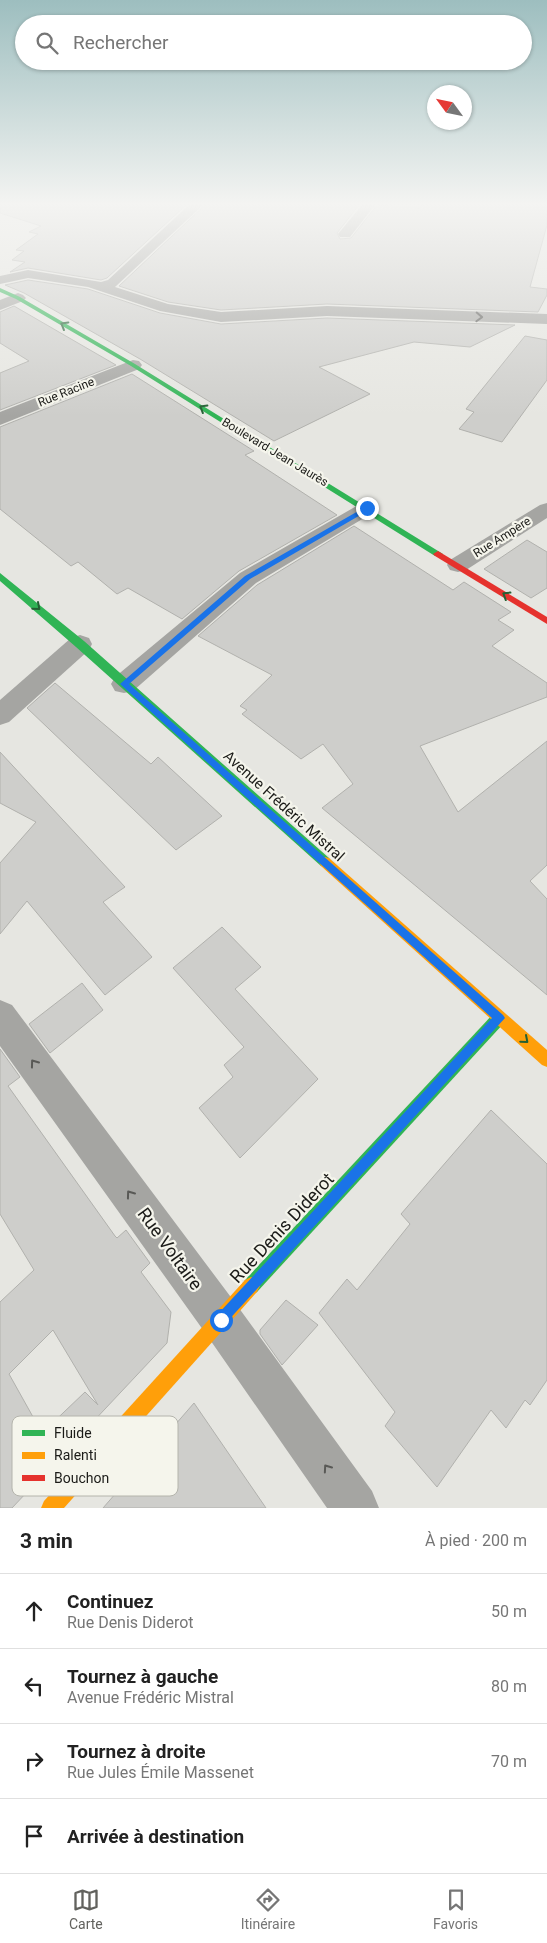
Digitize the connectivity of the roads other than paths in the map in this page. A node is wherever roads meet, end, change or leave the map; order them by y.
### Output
1 (22, 275) edge
2 (37, 275) edge
3 (121, 275) edge
4 (0, 280) edge
5 (103, 286) junction
6 (0, 290) edge
7 (18, 298) junction
8 (0, 305) edge
9 (547, 319) edge
10 (133, 365) junction
11 (0, 419) edge
12 (367, 508) junction
13 (547, 509) edge
14 (458, 565) junction
15 (0, 576) edge
16 (547, 620) edge
17 (80, 644) junction
18 (124, 684) junction
19 (0, 715) edge
20 (0, 1017) edge
21 (500, 1018) junction
22 (547, 1060) edge
23 (221, 1320) junction
24 (134, 1416) edge
25 (62, 1496) edge
26 (51, 1508) edge
27 (355, 1508) edge

1 - 4 street
2 - 5 street
3 - 5 street
5 -> 9 street
6 - 7 main road, Boulevard Jean Jaurès
7 - 8 street
10 -> 7 main road, Boulevard Jean Jaurès
10 - 11 street, Rue Racine
12 -> 10 main road, Boulevard Jean Jaurès
12 - 14 main road, Boulevard Jean Jaurès
12 - 18 street
13 - 14 street, Rue Ampère
16 -> 14 main road, Boulevard Jean Jaurès
15 -> 17 main road, Avenue Frédéric Mistral
17 - 18 main road, Avenue Frédéric Mistral
17 - 19 street
18 - 21 main road, Avenue Frédéric Mistral
23 -> 20 street, Rue Voltaire
21 -> 22 main road, Avenue Frédéric Mistral
21 - 23 main road, Rue Denis Diderot
23 - 24 main road, Rue Denis Diderot
27 -> 23 street, Rue Voltaire
25 - 26 main road, Rue Denis Diderot

